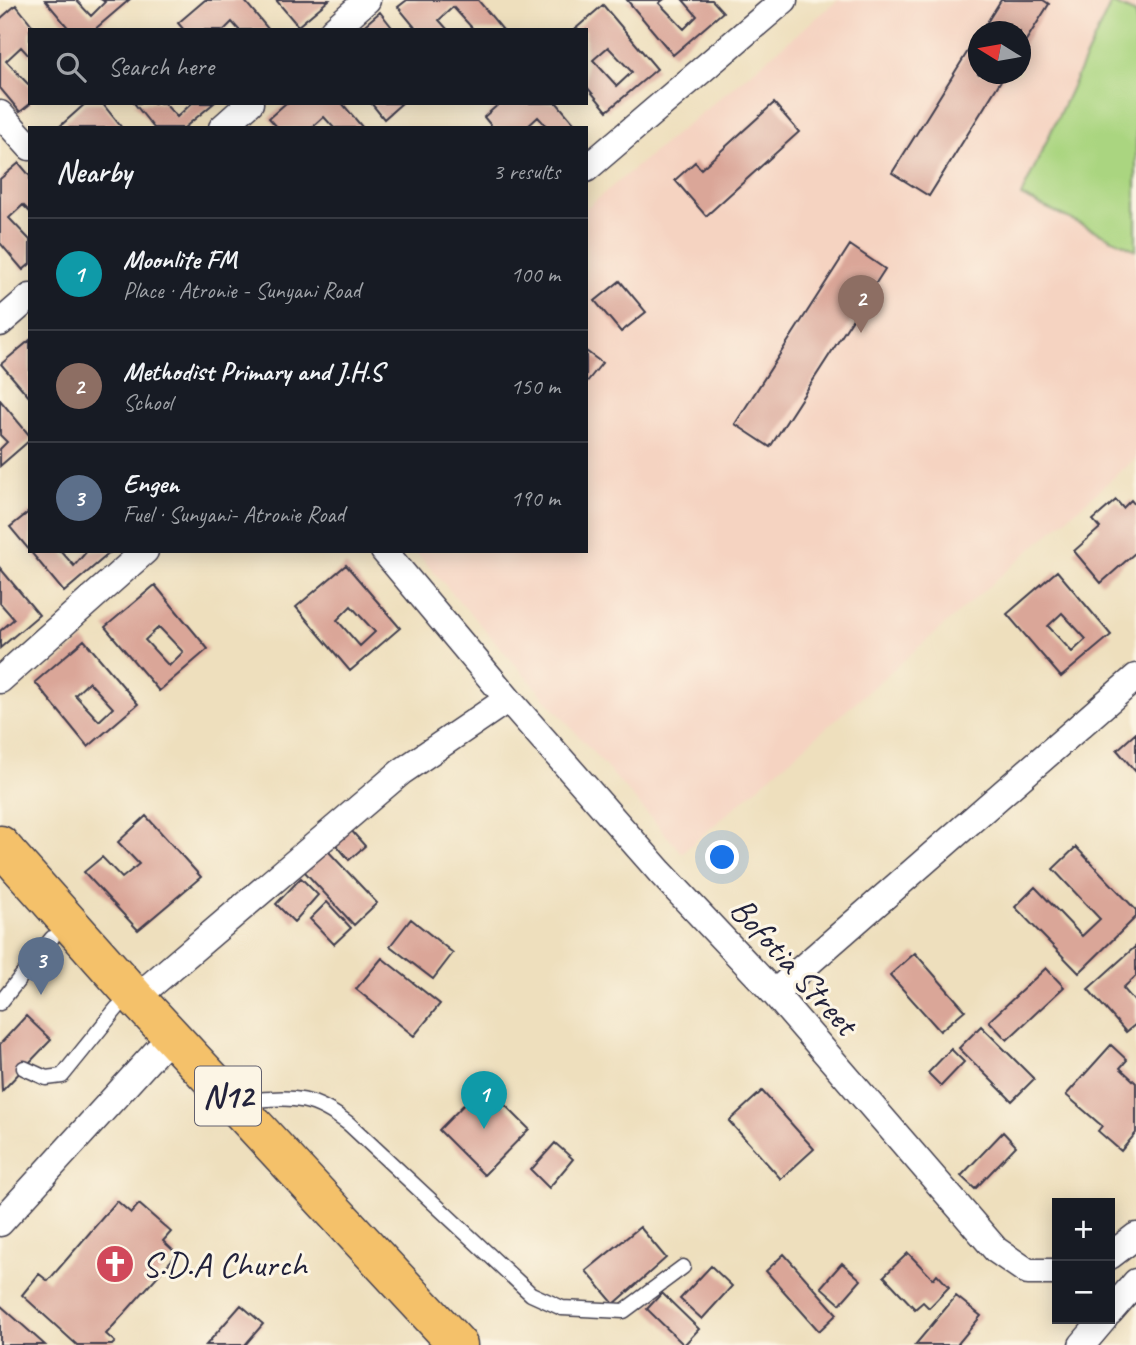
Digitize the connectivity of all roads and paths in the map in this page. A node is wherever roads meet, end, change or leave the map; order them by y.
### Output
1 (367, 0) edge
2 (782, 1) edge
3 (335, 28) edge
4 (248, 105) edge
5 (0, 114) edge
6 (224, 126) edge
7 (28, 145) edge
8 (588, 167) edge
9 (28, 299) edge
10 (0, 323) edge
11 (143, 553) edge
12 (386, 553) edge
13 (1136, 677) edge
14 (0, 680) edge
15 (508, 699) junction
16 (0, 845) edge
17 (0, 881) edge
18 (52, 938) junction
19 (774, 993) junction
20 (0, 1003) edge
21 (127, 1003) junction
22 (157, 1051) junction
23 (24, 1068) dead end
24 (232, 1101) junction
25 (0, 1223) edge
26 (1136, 1236) edge
27 (1115, 1252) edge
28 (683, 1267) dead end
29 (1052, 1272) edge
30 (1136, 1282) edge
31 (1115, 1306) edge
32 (1100, 1324) edge
33 (424, 1345) edge
34 (458, 1345) edge
35 (1082, 1345) edge

1 - 3 street
2 - 8 street
4 - 6 street
5 - 7 street
9 - 10 street
11 - 14 street
12 - 15 street, Bofotia Street
13 - 19 street
15 - 19 street, Bofotia Street
15 - 21 street
16 - 21 highway, N12
17 - 18 highway, N12
18 - 20 lane
18 - 21 highway, N12
19 - 29 street, Bofotia Street
21 - 22 highway, N12
21 - 23 lane
21 - 24 highway, N12
22 - 25 street
22 - 33 highway, N12
24 - 28 lane
24 - 34 highway, N12
26 - 27 street
30 - 31 street
32 - 35 street

